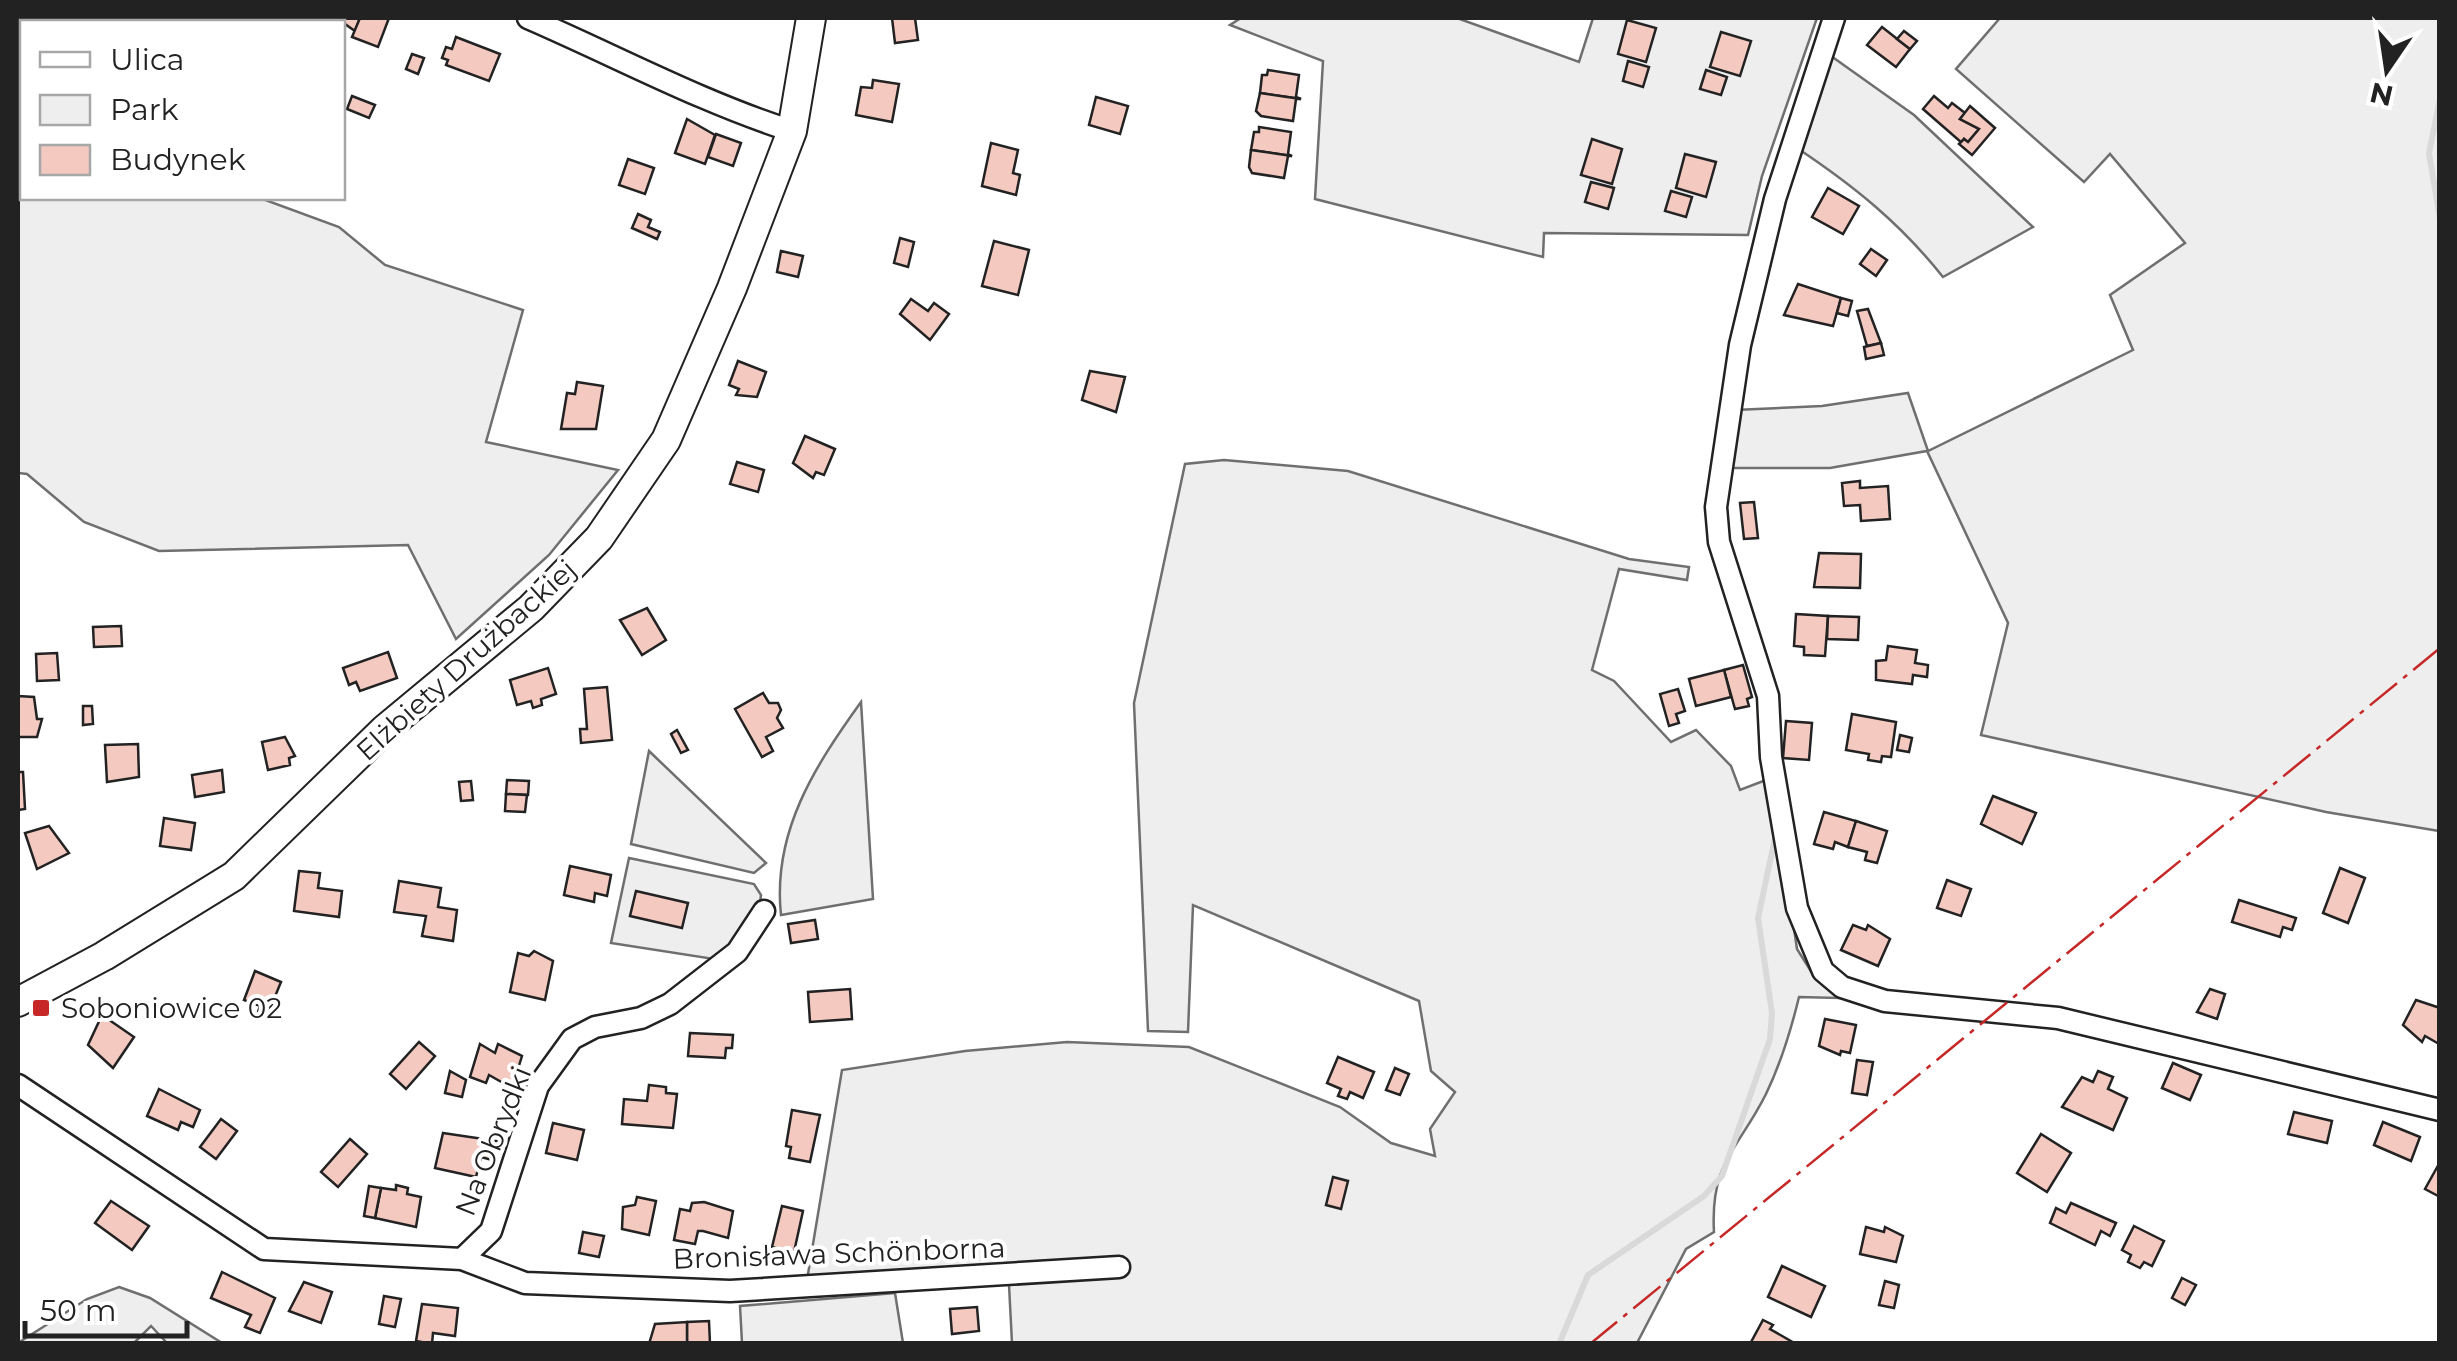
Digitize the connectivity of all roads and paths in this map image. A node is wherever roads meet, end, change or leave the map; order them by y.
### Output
1 (528, 18) edge
2 (812, 18) edge
3 (1834, 18) edge
4 (792, 131) junction
5 (764, 912) dead end
6 (18, 1002) edge
7 (18, 1084) edge
8 (2440, 1110) edge
9 (462, 1259) junction
10 (1118, 1267) dead end

1 - 4 street
2 - 4 street, Elżbiety Drużbackiej
3 - 8 street
4 - 6 street, Elżbiety Drużbackiej
5 - 9 street, Na Obrydki
7 - 9 street, Bronisława Schönborna
9 - 10 street, Bronisława Schönborna

